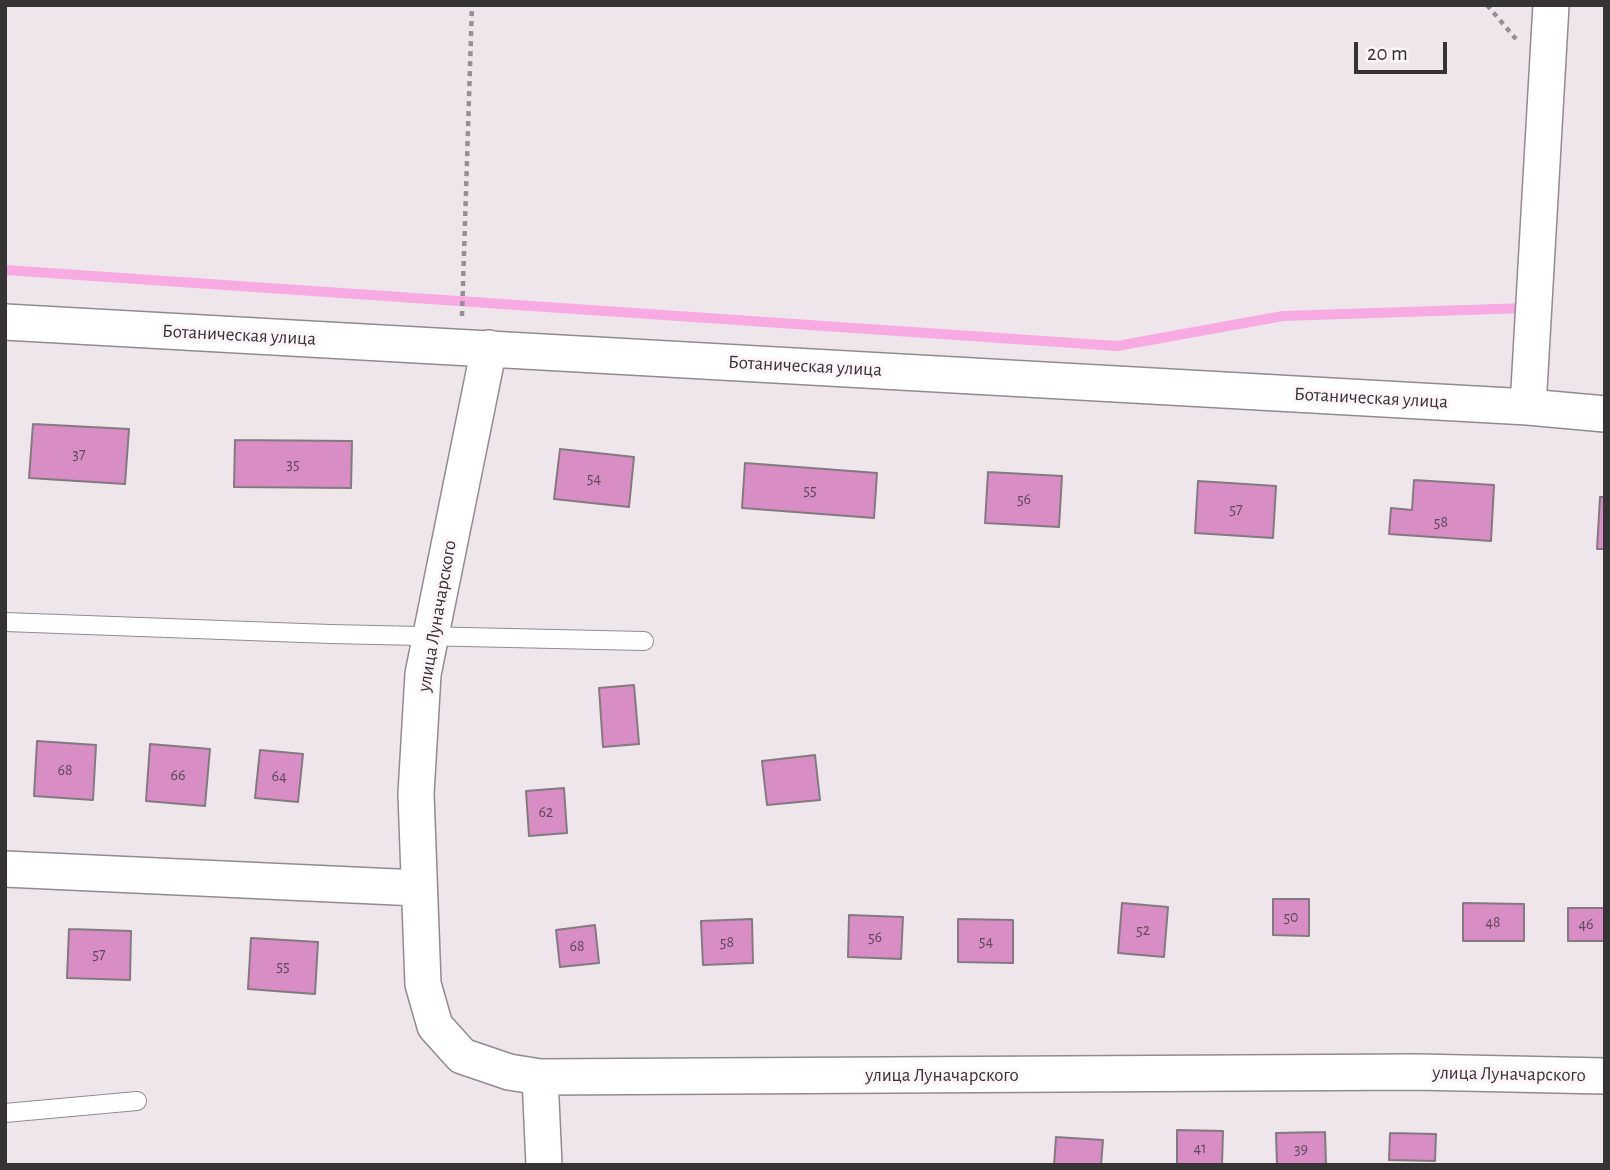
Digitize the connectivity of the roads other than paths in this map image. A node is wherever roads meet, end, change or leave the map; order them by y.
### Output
1 (1551, 5) edge
2 (5, 322) edge
3 (475, 347) junction
4 (1528, 407) junction
5 (1605, 414) edge
6 (5, 622) edge
7 (431, 635) junction
8 (644, 641) dead end
9 (5, 869) edge
10 (418, 888) junction
11 (1605, 1076) edge
12 (540, 1077) junction
13 (137, 1101) dead end
14 (5, 1113) edge
15 (544, 1165) edge

1 - 4 street
2 - 3 street, Ботаническая улица
3 - 4 street, Ботаническая улица
3 - 7 street, улица Луначарского
4 - 5 street, Ботаническая улица
6 - 7 lane
7 - 8 lane
7 - 10 street, улица Луначарского
9 - 10 street
10 - 12 street, улица Луначарского
11 - 12 street, улица Луначарского
12 - 15 street
13 - 14 lane

